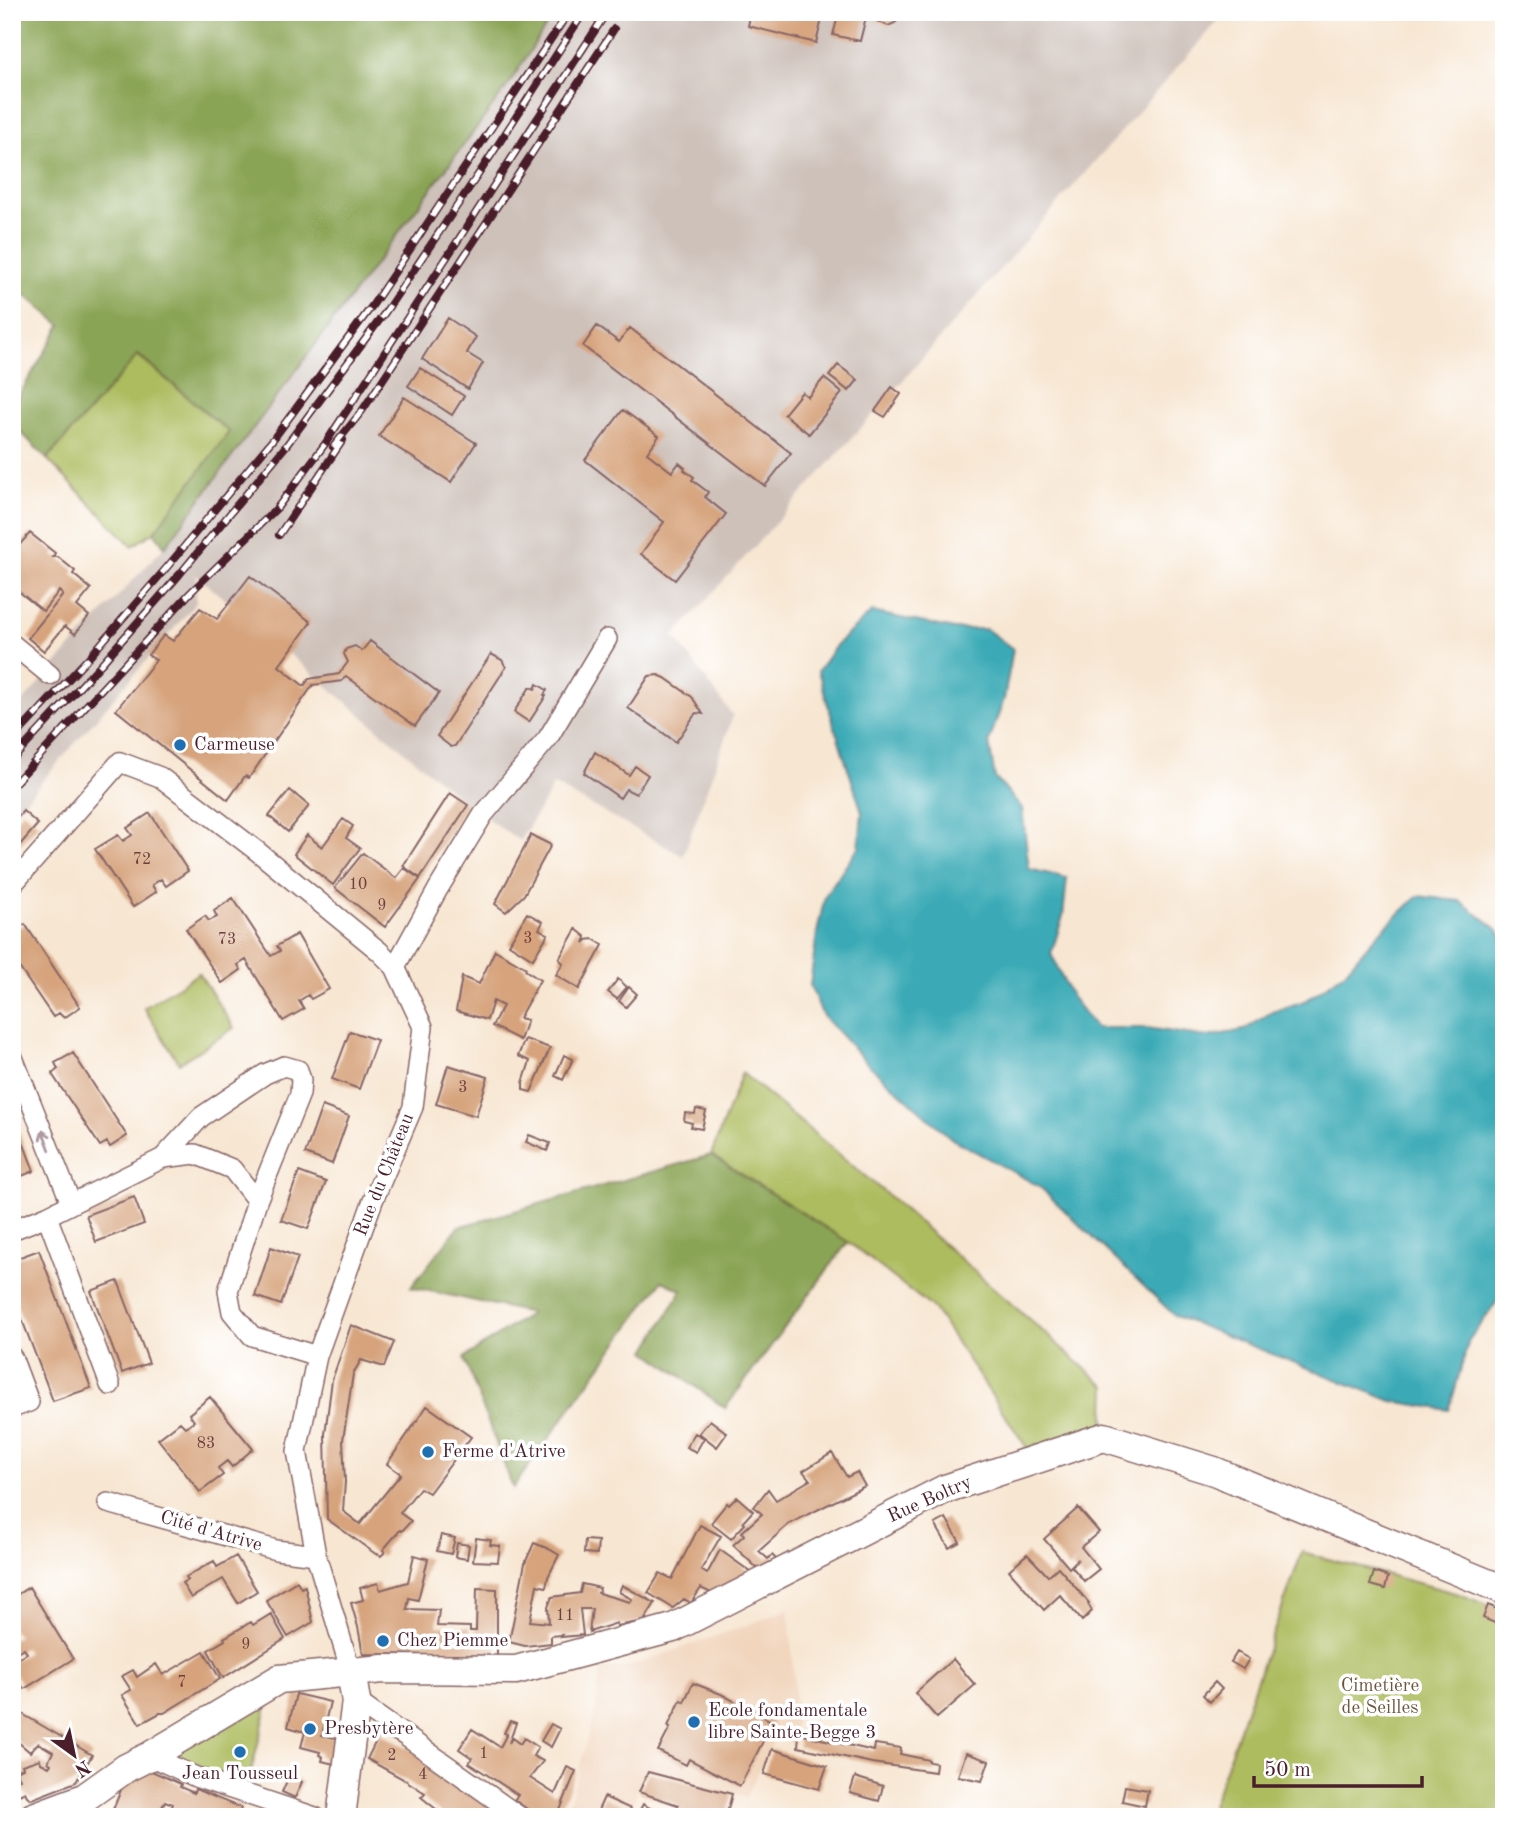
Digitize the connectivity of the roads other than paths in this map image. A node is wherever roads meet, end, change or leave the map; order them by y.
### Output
1 (607, 639) dead end
2 (12, 644) edge
3 (50, 675) dead end
4 (12, 885) edge
5 (395, 967) junction
6 (12, 1055) edge
7 (163, 1158) junction
8 (257, 1201) junction
9 (71, 1203) junction
10 (47, 1216) junction
11 (12, 1230) edge
12 (317, 1356) junction
13 (12, 1357) edge
14 (110, 1385) dead end
15 (21, 1405) edge
16 (108, 1503) dead end
17 (316, 1555) junction
18 (1504, 1590) edge
19 (351, 1672) junction
20 (356, 1701) junction
21 (150, 1756) junction
22 (87, 1807) edge
23 (33, 1817) edge
24 (315, 1817) edge
25 (341, 1817) edge
26 (520, 1817) edge

1 - 5 street
2 - 3 street
4 - 5 street, Rue du Château
5 - 12 street, Rue du Château
9 -> 6 street
7 - 8 street
7 - 8 street
7 - 9 street
8 - 12 street
9 - 10 street
10 - 11 street
10 - 14 street
12 - 17 street, Rue du Château
13 - 15 street
16 - 17 street, Cité d'Atrive
17 - 19 street, Rue du Château
18 - 19 street, Rue Boltry
19 - 20 street
19 - 21 street, Rue Boltry
20 - 25 street
20 - 26 street
21 - 22 street, Rue Boltry
21 - 24 street
22 - 23 street, Rue Boltry

